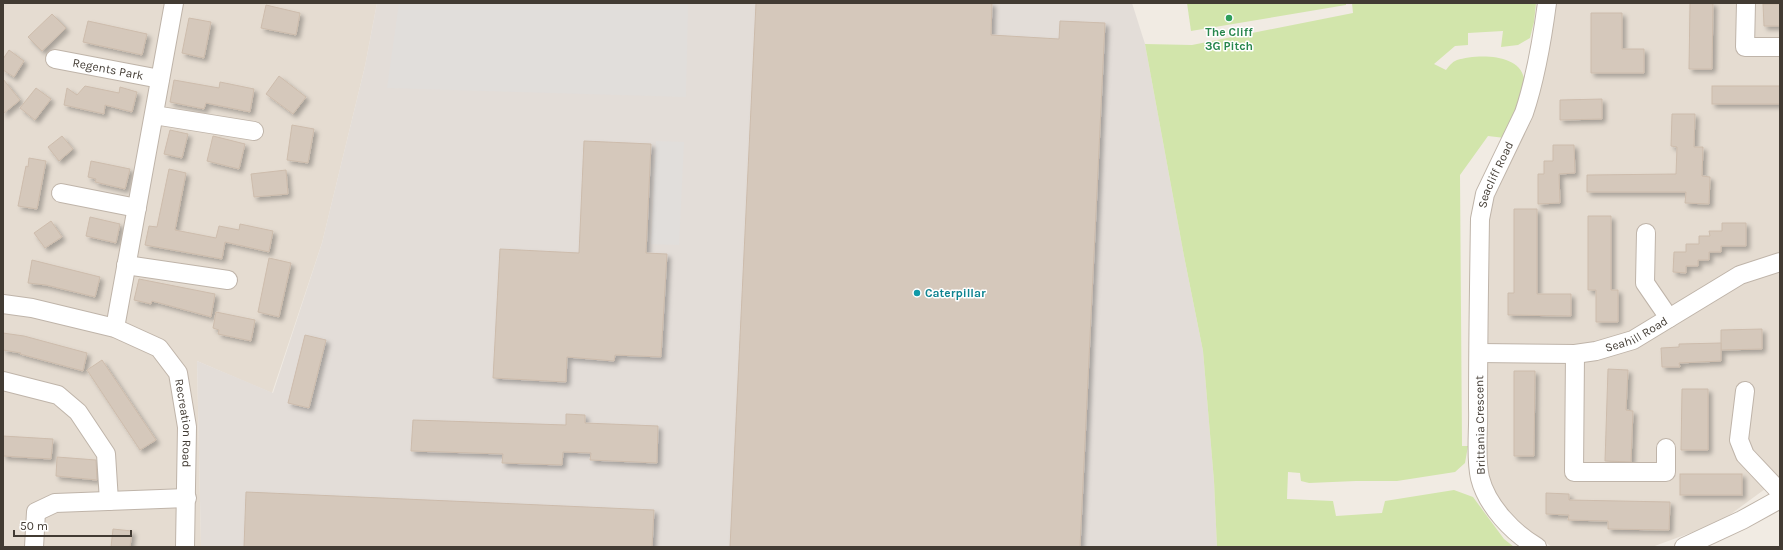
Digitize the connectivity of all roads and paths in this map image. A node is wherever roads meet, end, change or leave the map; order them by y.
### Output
1 (174, 3) edge
2 (1547, 3) edge
3 (1746, 3) edge
4 (1780, 47) edge
5 (55, 59) dead end
6 (160, 79) junction
7 (154, 115) junction
8 (254, 131) dead end
9 (61, 192) dead end
10 (137, 208) junction
11 (1646, 233) dead end
12 (1780, 262) edge
13 (126, 265) junction
14 (228, 280) dead end
15 (3, 304) edge
16 (1669, 318) junction
17 (115, 328) junction
18 (1479, 353) junction
19 (1575, 354) junction
20 (3, 381) edge
21 (1745, 391) dead end
22 (1666, 448) dead end
23 (1780, 492) edge
24 (187, 498) junction
25 (1780, 499) edge
26 (109, 501) junction
27 (34, 547) edge
28 (185, 547) edge
29 (1537, 547) edge
30 (1684, 547) edge

1 - 6 street, Regents Park
2 - 18 street, Seacliff Road
3 - 4 street
5 - 6 street, Regents Park
6 - 7 street, Regents Park
7 - 8 street
7 - 10 street, Regents Park
9 - 10 street
10 - 13 street, Regents Park
11 - 16 street
12 - 16 street, Seahill Road
13 - 14 street
13 - 17 street, Regents Park
15 - 17 street, Recreation Road
16 - 19 street, Seahill Road
17 - 24 street, Recreation Road
18 - 19 street, Seahill Road
18 - 29 street, Brittania Crescent
19 - 22 street
20 - 26 street
21 - 23 street
24 - 26 street
24 - 28 street, Recreation Road
25 - 30 street
26 - 27 street

